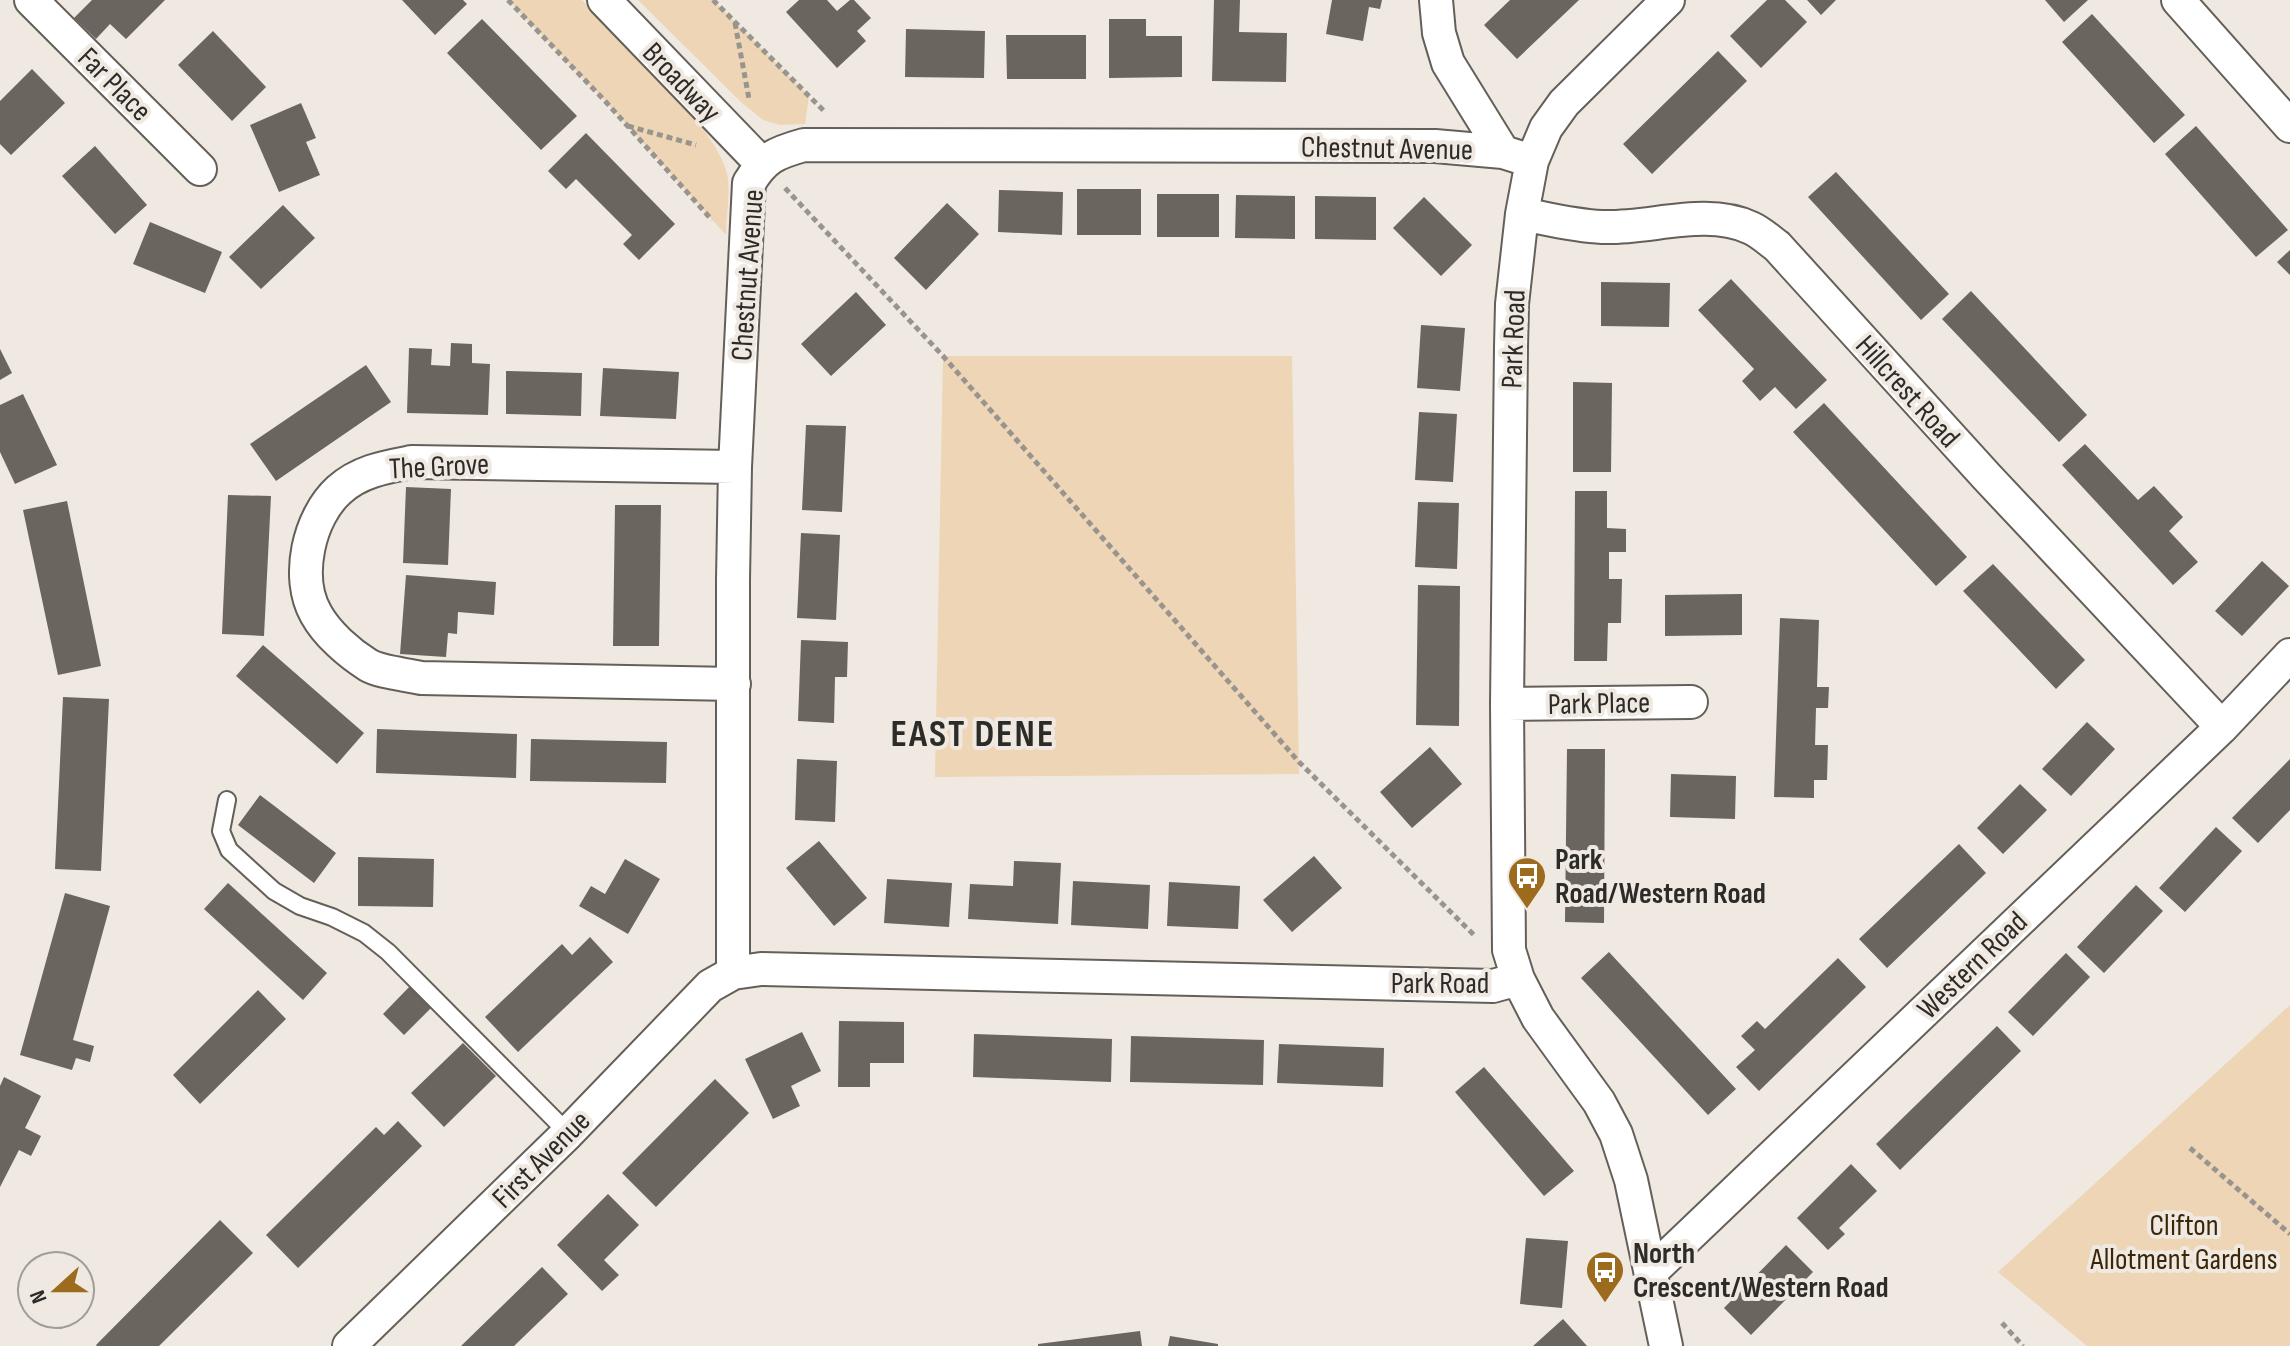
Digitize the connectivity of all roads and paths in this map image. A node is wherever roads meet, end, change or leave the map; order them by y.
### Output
1 (31, 0) edge
2 (508, 0) edge
3 (604, 0) edge
4 (713, 0) edge
5 (1436, 0) edge
6 (1668, 0) edge
7 (2178, 0) edge
8 (735, 23) junction
9 (749, 101) dead end
10 (2290, 126) edge
11 (859, 145) junction
12 (1518, 156) junction
13 (761, 163) junction
14 (200, 169) dead end
15 (1522, 214) junction
16 (745, 257) junction
17 (735, 467) junction
18 (2290, 655) edge
19 (734, 684) junction
20 (1691, 702) dead end
21 (1507, 704) junction
22 (2222, 727) junction
23 (227, 800) dead end
24 (733, 973) junction
25 (1518, 979) junction
26 (568, 1133) junction
27 (2190, 1148) dead end
28 (2290, 1234) edge
29 (1651, 1272) junction
30 (2002, 1323) dead end
31 (349, 1346) edge
32 (1666, 1346) edge
33 (2023, 1346) edge

1 - 14 street, Far Place
2 - 16 path
3 - 13 street, Broadway
4 - 8 path
5 - 12 street
6 - 12 street, Park Road
7 - 10 street
8 - 9 path
8 - 11 path
11 - 12 street, Chestnut Avenue
11 - 13 street, Chestnut Avenue
12 - 15 street, Park Road
13 - 16 street, Chestnut Avenue
13 - 25 path
15 - 21 street, Park Road
15 - 22 street, Hillcrest Road
16 - 17 street, Chestnut Avenue
17 - 19 street, Chestnut Avenue
17 - 19 street, The Grove
18 - 22 street, Western Road
19 - 24 street, Chestnut Avenue
20 - 21 street, Park Place
21 - 25 street, Park Road
22 - 29 street, Western Road
23 - 26 lane
24 - 25 street, Park Road
24 - 26 street, First Avenue
25 - 29 street
26 - 31 street, First Avenue
27 - 28 path
29 - 32 street
30 - 33 path

